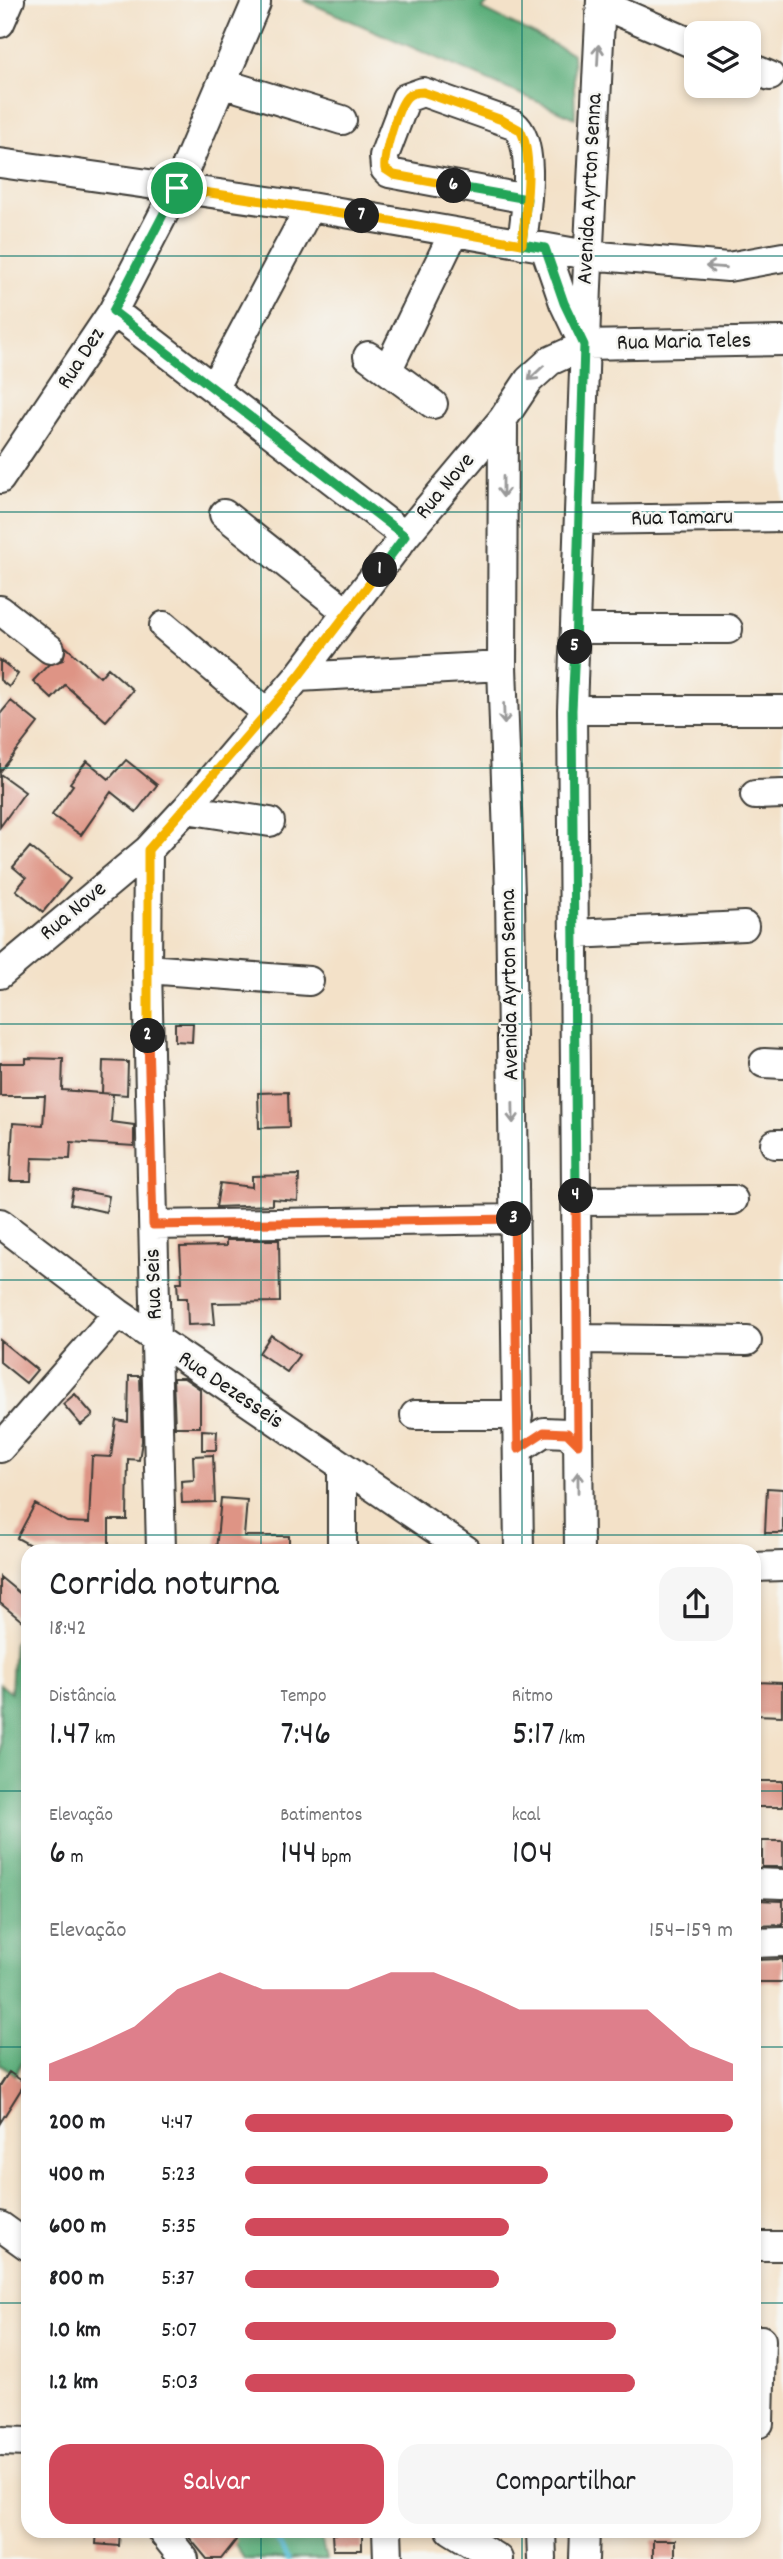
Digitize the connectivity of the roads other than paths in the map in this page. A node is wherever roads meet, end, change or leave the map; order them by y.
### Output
1 (10, 0) edge
2 (601, 2) edge
3 (256, 3) dead end
4 (0, 23) edge
5 (684, 40) edge
6 (222, 83) junction
7 (342, 120) dead end
8 (0, 163) edge
9 (177, 188) junction
10 (527, 199) junction
11 (310, 207) junction
12 (454, 232) junction
13 (533, 246) junction
14 (588, 255) junction
15 (783, 257) edge
16 (113, 311) junction
17 (783, 341) edge
18 (584, 345) junction
19 (214, 387) junction
20 (433, 404) dead end
21 (503, 419) junction
22 (0, 480) edge
23 (224, 514) dead end
24 (783, 517) edge
25 (580, 520) junction
26 (405, 536) junction
27 (0, 610) edge
28 (347, 612) junction
29 (164, 626) dead end
30 (576, 629) junction
31 (728, 629) dead end
32 (50, 649) dead end
33 (502, 666) junction
34 (298, 677) junction
35 (572, 710) junction
36 (783, 710) edge
37 (267, 713) junction
38 (186, 809) junction
39 (270, 822) dead end
40 (148, 850) junction
41 (744, 926) dead end
42 (573, 934) junction
43 (146, 970) junction
44 (0, 974) edge
45 (309, 981) dead end
46 (576, 1200) junction
47 (733, 1200) dead end
48 (515, 1219) junction
49 (0, 1223) edge
50 (153, 1225) junction
51 (118, 1313) junction
52 (579, 1339) junction
53 (157, 1340) junction
54 (747, 1341) dead end
55 (415, 1415) dead end
56 (518, 1415) junction
57 (578, 1444) junction
58 (0, 1448) edge
59 (518, 1449) junction
60 (342, 1467) junction
61 (161, 1544) edge
62 (342, 1544) edge
63 (457, 1544) edge
64 (519, 1544) edge
65 (579, 1544) edge
66 (783, 1566) edge
67 (761, 1567) edge
68 (761, 1883) edge
69 (783, 1884) edge
70 (783, 1942) edge
71 (761, 1943) edge
72 (0, 2226) edge
73 (21, 2241) edge
74 (761, 2246) edge
75 (783, 2246) edge
76 (761, 2340) dead end
77 (766, 2423) edge
78 (0, 2441) edge
79 (21, 2442) edge
80 (167, 2538) edge
81 (387, 2538) edge
82 (464, 2538) edge
83 (541, 2538) edge
84 (585, 2538) edge
85 (184, 2559) edge
86 (388, 2559) edge
87 (498, 2559) edge
88 (542, 2559) edge
89 (584, 2559) edge

1 - 4 street
2 - 5 street, Avenida Ayrton Senna
14 -> 2 street, Avenida Ayrton Senna
3 - 6 street, Rua Dez
6 - 7 street
6 - 9 street, Rua Dez
8 - 9 street
9 - 11 street
9 - 16 street, Rua Dez
10 - 10 street
10 - 13 street
11 - 12 street
11 - 19 street
12 - 13 street
12 - 20 street
13 - 14 street
13 - 18 street
15 -> 14 street
14 - 18 street, Avenida Ayrton Senna
16 - 19 street
16 - 22 street, Rua Dez
17 - 18 street, Rua Maria Teles
18 -> 21 street, Rua Nove
18 - 25 street, Avenida Ayrton Senna
19 - 26 street
21 - 26 street, Rua Nove
21 -> 33 street, Avenida Ayrton Senna
23 - 28 street
24 - 25 street, Rua Tamaru
25 - 30 street, Avenida Ayrton Senna
26 - 28 street, Rua Nove
27 - 32 street
28 - 34 street, Rua Nove
29 - 37 street
30 - 31 street
30 - 35 street, Avenida Ayrton Senna
33 - 34 street
33 -> 48 street, Avenida Ayrton Senna
34 - 37 street, Rua Nove
35 - 36 street
35 - 42 street, Avenida Ayrton Senna
37 - 38 street, Rua Nove
38 - 39 street
38 - 40 street, Rua Nove
40 - 43 street, Rua Seis
40 - 44 street, Rua Nove
41 - 42 street
42 - 46 street, Avenida Ayrton Senna
43 - 45 street
43 - 50 street, Rua Seis
46 - 47 street
46 - 52 street, Avenida Ayrton Senna
48 - 50 street
48 - 56 street, Avenida Ayrton Senna
49 - 51 street, Rua Dezesseis
50 - 53 street, Rua Seis
51 - 53 street, Rua Dezesseis
51 - 58 street
52 - 54 street
52 - 57 street, Avenida Ayrton Senna
53 - 60 street, Rua Dezesseis
53 - 61 street, Rua Seis
55 - 56 street
56 - 59 street, Avenida Ayrton Senna
57 - 59 street
65 -> 57 street, Avenida Ayrton Senna
59 - 64 street, Avenida Ayrton Senna
60 - 62 street
60 - 63 street, Rua Dezesseis
66 - 67 street
68 - 69 street
70 - 71 street
72 - 73 street
74 - 75 street
76 - 77 street
78 - 79 street
80 - 85 street
81 - 86 street
82 - 87 street
83 - 88 street
84 - 89 street

